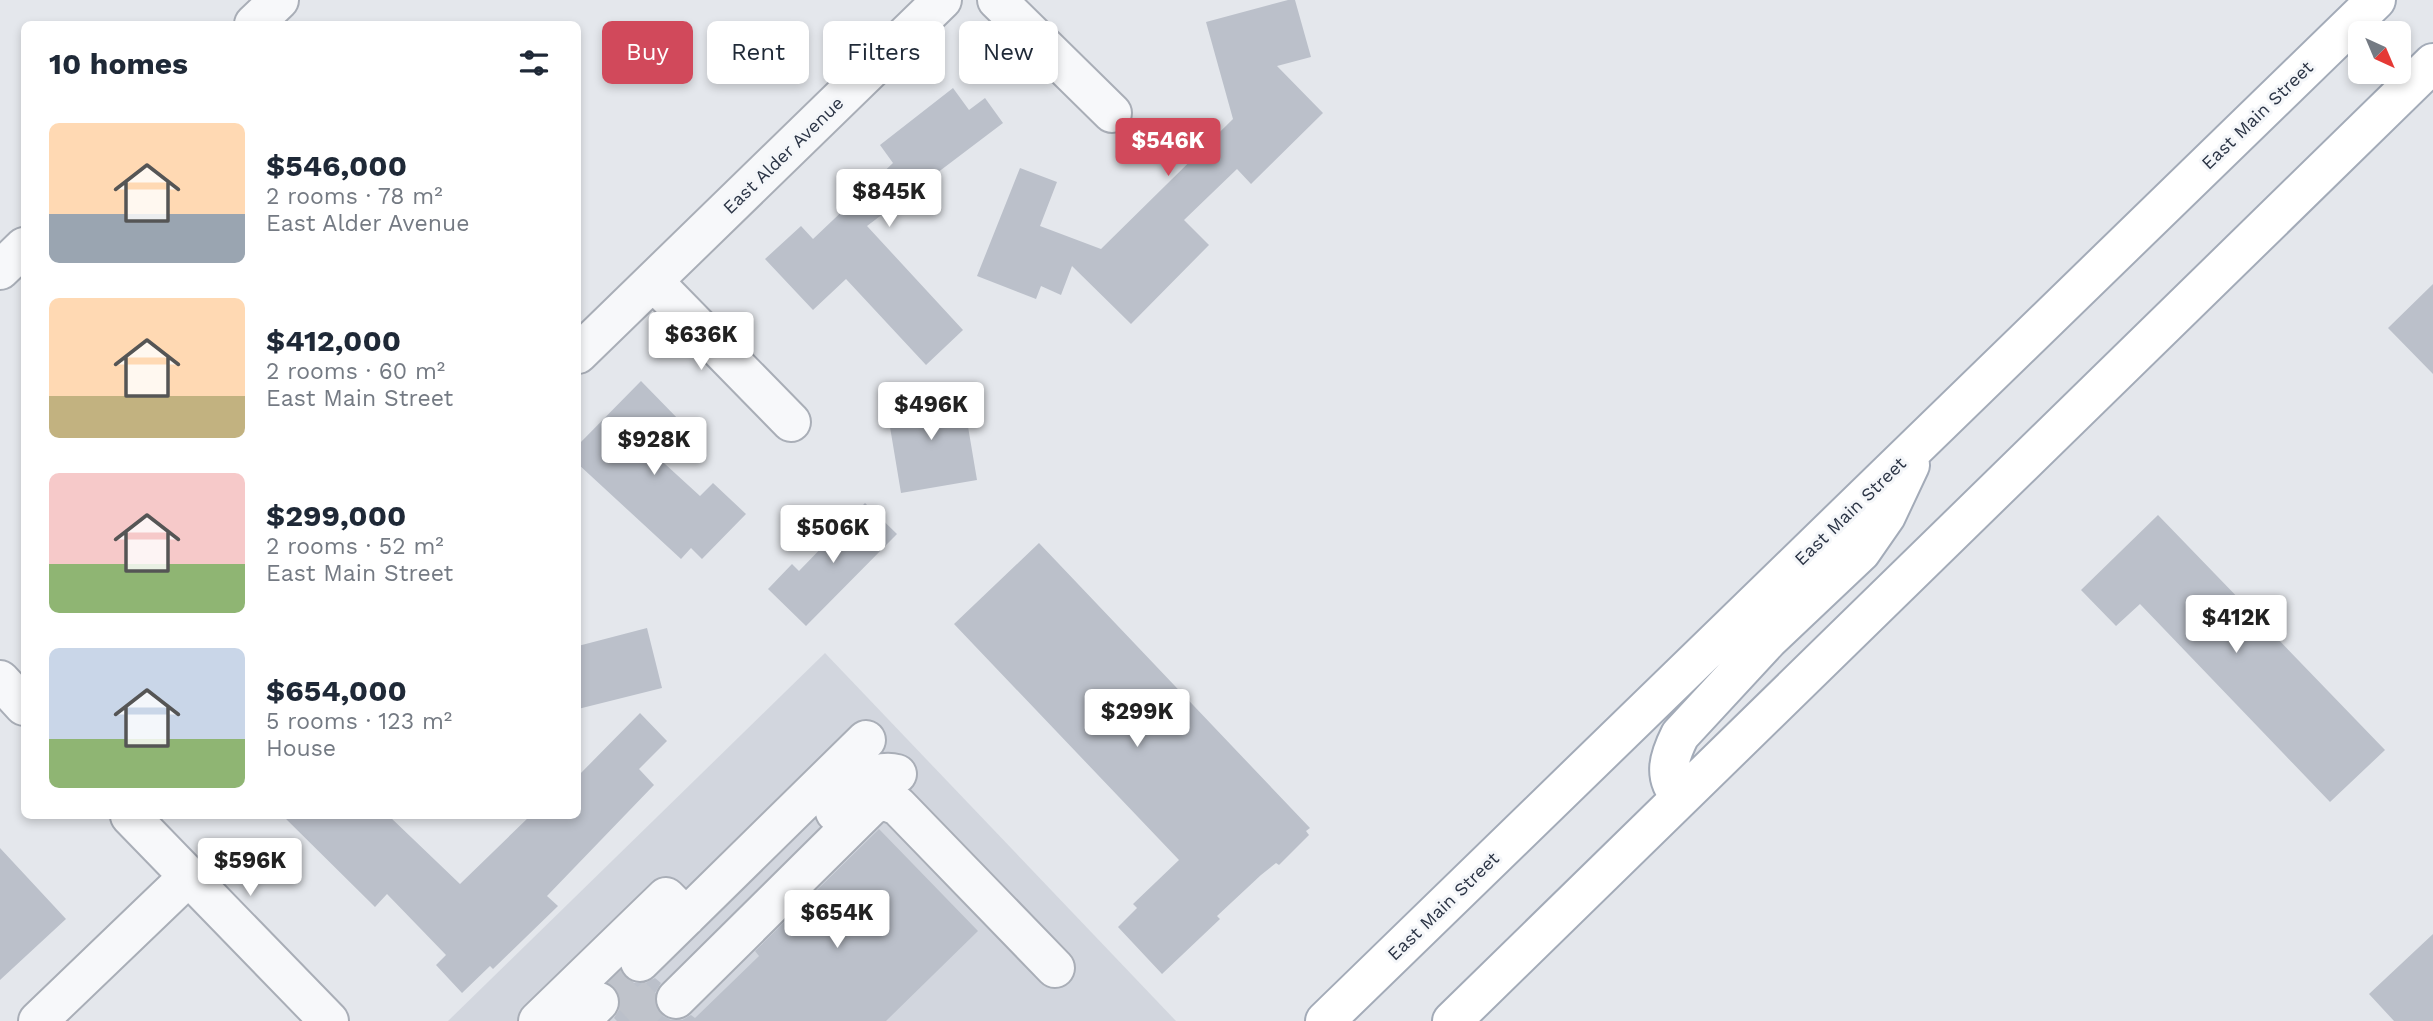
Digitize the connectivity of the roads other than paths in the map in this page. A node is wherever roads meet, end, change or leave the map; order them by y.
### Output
1 (279, 0) edge
2 (942, 0) edge
3 (997, 0) edge
4 (2375, 0) edge
5 (257, 21) edge
6 (2433, 63) edge
7 (1112, 113) dead end
8 (21, 250) edge
9 (0, 271) edge
10 (653, 281) junction
11 (581, 352) edge
12 (791, 422) dead end
13 (1922, 441) junction
14 (0, 680) edge
15 (21, 703) edge
16 (866, 740) dead end
17 (897, 774) dead end
18 (1681, 797) junction
19 (133, 819) edge
20 (188, 877) junction
21 (686, 918) junction
22 (1055, 968) dead end
23 (658, 981) junction
24 (38, 1021) edge
25 (329, 1021) edge
26 (538, 1021) edge
27 (1325, 1021) edge
28 (1452, 1021) edge

1 - 5 street
2 - 10 street, East Alder Avenue
3 - 7 street
4 - 13 main road, East Main Street
6 - 18 main road
8 - 9 street
10 - 11 street, East Alder Avenue
10 - 12 street
13 - 18 main road
13 - 27 main road, East Main Street
14 - 15 street
16 - 21 street
17 - 23 street
18 - 28 main road
19 - 20 street
20 - 24 street
20 - 25 street
21 - 23 street
21 - 26 street
22 - 23 street

